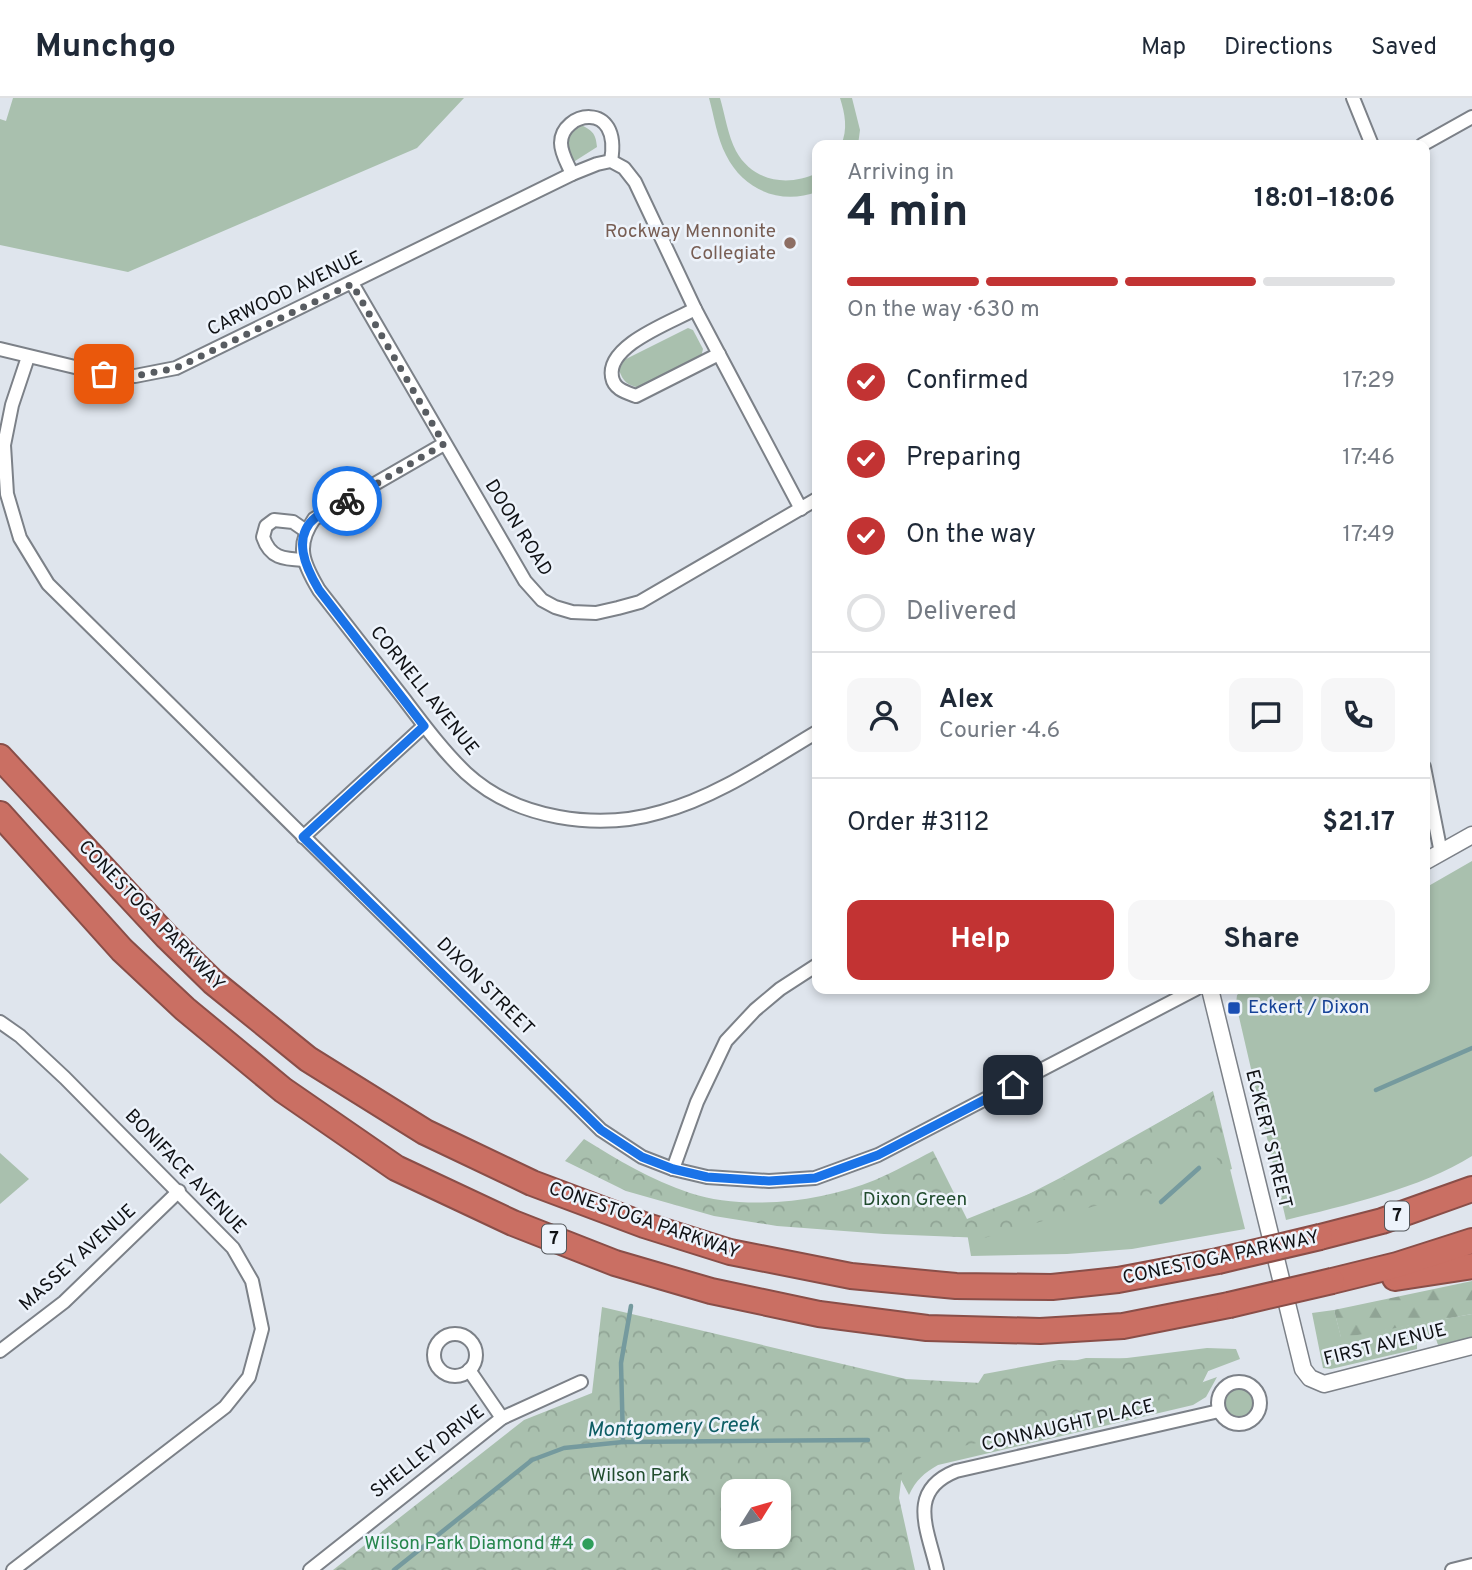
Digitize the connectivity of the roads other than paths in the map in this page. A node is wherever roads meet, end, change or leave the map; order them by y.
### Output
1 (1353, 98) edge
2 (1472, 117) edge
3 (1370, 140) edge
4 (1430, 141) edge
5 (611, 161) junction
6 (572, 174) junction
7 (352, 284) junction
8 (695, 309) junction
9 (0, 349) edge
10 (719, 354) junction
11 (28, 357) junction
12 (444, 444) junction
13 (812, 502) edge
14 (801, 509) junction
15 (306, 531) junction
16 (304, 560) junction
17 (424, 726) junction
18 (812, 735) edge
19 (0, 757) edge
20 (1430, 797) edge
21 (4, 819) edge
22 (1472, 835) edge
23 (303, 837) junction
24 (1441, 853) junction
25 (1430, 859) edge
26 (812, 968) edge
27 (1186, 994) edge
28 (1211, 994) edge
29 (0, 1023) edge
30 (673, 1169) junction
31 (1472, 1189) edge
32 (179, 1191) junction
33 (1472, 1241) edge
34 (1472, 1266) edge
35 (1332, 1281) junction
36 (1472, 1346) edge
37 (0, 1351) edge
38 (469, 1370) dead end
39 (1310, 1378) joint
40 (581, 1382) dead end
41 (1220, 1411) dead end
42 (502, 1419) junction
43 (1472, 1565) edge
44 (13, 1570) edge
45 (310, 1570) edge
46 (937, 1570) edge
47 (1452, 1570) edge

1 - 3 street
2 - 4 street
5 - 6 street, CARWOOD AVENUE
5 - 6 street
5 - 8 street
6 - 7 street, CARWOOD AVENUE
7 - 11 street, CARWOOD AVENUE
7 - 12 street, DOON ROAD
8 - 10 street
8 - 10 street
9 - 11 street, CARWOOD AVENUE
10 - 14 street
11 - 23 street, DIXON STREET
12 - 14 street, DOON ROAD
12 - 15 street
13 - 14 street, DOON ROAD
15 - 16 street
15 - 16 street
16 - 17 street, CORNELL AVENUE
17 - 18 street, CORNELL AVENUE
17 - 23 street
19 - 31 highway, CONESTOGA PARKWAY / 7, bridge
20 - 24 street
21 - 35 highway, CONESTOGA PARKWAY / 7, bridge
22 - 24 street
23 - 30 street, DIXON STREET
24 - 25 street
26 - 30 street
27 - 30 street, DIXON STREET
28 - 39 street, ECKERT STREET
29 - 32 street, BONIFACE AVENUE
32 - 37 street, MASSEY AVENUE
32 - 44 street, BONIFACE AVENUE
33 - 35 highway, CONESTOGA PARKWAY / 7
34 - 35 highway
36 - 39 street, FIRST AVENUE
38 - 42 street
40 - 42 street, SHELLEY DRIVE
41 - 46 street, CONNAUGHT PLACE
42 - 45 street, SHELLEY DRIVE
43 - 47 street

